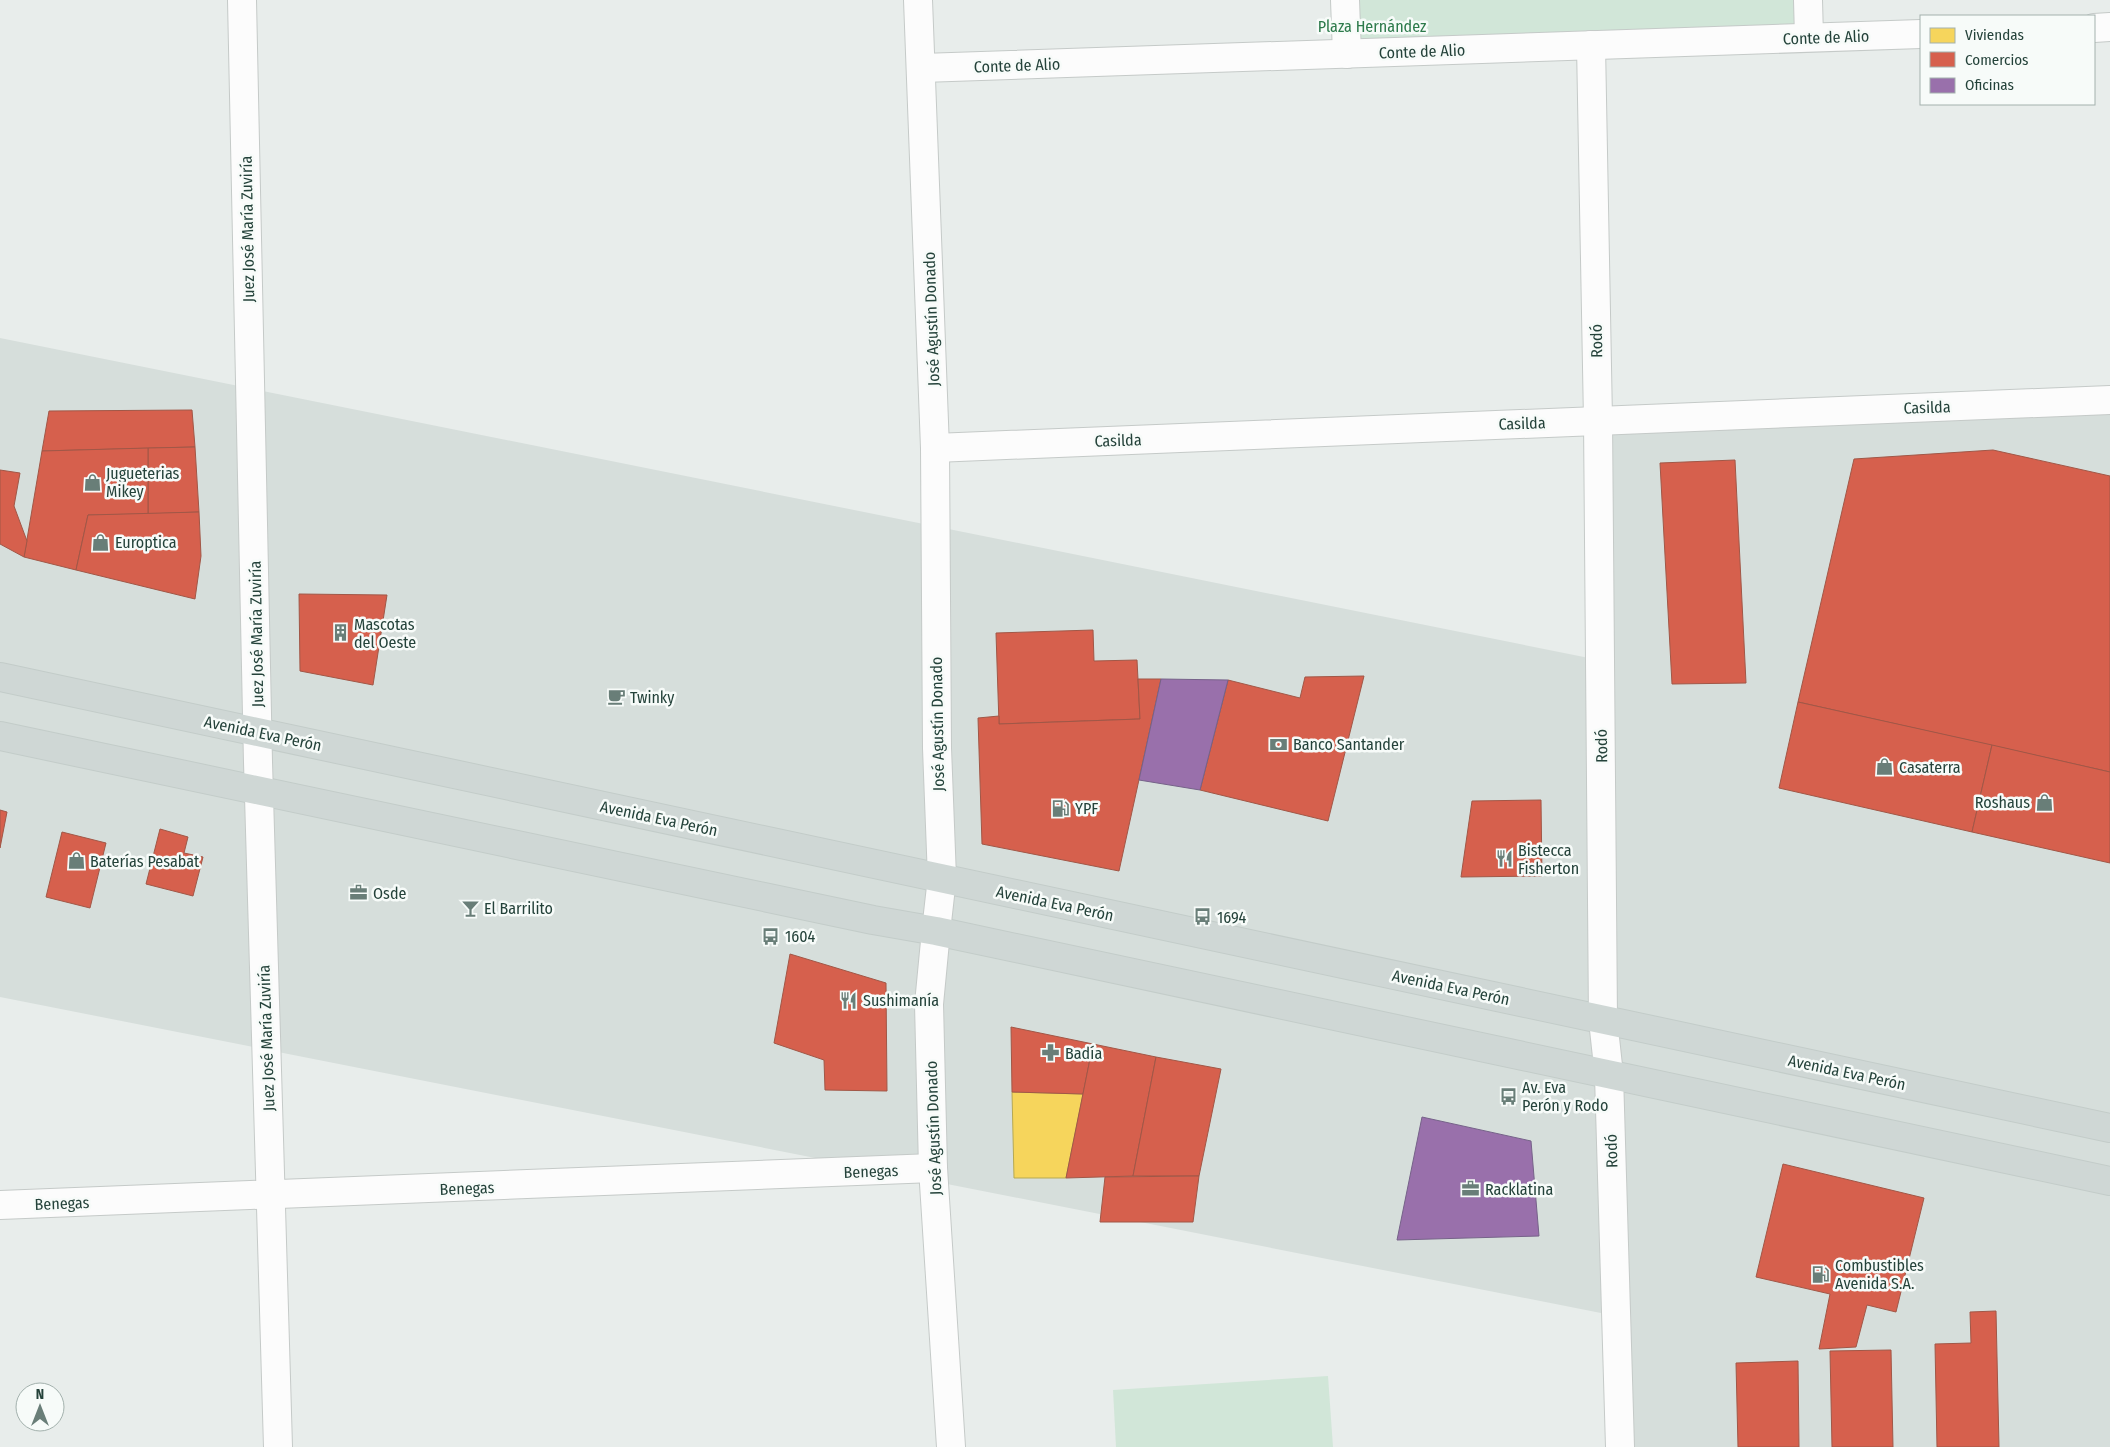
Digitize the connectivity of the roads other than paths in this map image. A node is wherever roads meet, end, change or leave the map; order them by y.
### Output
1 (242, 0) edge
2 (918, 0) edge
3 (1344, 0) edge
4 (1808, 0) edge
5 (2110, 27) edge
6 (2095, 28) edge
7 (1920, 34) edge
8 (1809, 38) junction
9 (1591, 45) junction
10 (1347, 54) junction
11 (922, 68) junction
12 (2110, 400) edge
13 (1598, 420) junction
14 (935, 448) junction
15 (0, 677) edge
16 (258, 732) junction
17 (0, 736) edge
18 (259, 791) junction
19 (942, 878) junction
20 (936, 932) junction
21 (1603, 1020) junction
22 (1609, 1075) junction
23 (2110, 1128) edge
24 (933, 1168) junction
25 (2110, 1180) edge
26 (271, 1196) junction
27 (0, 1205) edge
28 (278, 1447) edge
29 (951, 1447) edge
30 (1620, 1447) edge

1 - 16 street, Juez José María Zuviría
2 - 11 street, José Agustín Donado
3 - 10 street
4 - 8 street
5 - 6 street
7 - 8 street, Conte de Alio
8 - 9 street, Conte de Alio
9 - 10 street, Conte de Alio
9 - 13 street, Rodó
10 - 11 street, Conte de Alio
11 - 14 street, José Agustín Donado
12 - 13 street, Casilda
13 - 14 street, Casilda
13 - 21 street, Rodó
14 - 19 street, José Agustín Donado
15 - 16 main road, Avenida Eva Perón
16 - 18 street, Juez José María Zuviría
16 - 19 main road, Avenida Eva Perón
17 - 18 main road
18 - 20 main road
18 - 26 street, Juez José María Zuviría
19 - 20 street, José Agustín Donado
19 - 21 main road, Avenida Eva Perón
20 - 22 main road
20 - 24 street, José Agustín Donado
21 - 22 street, Rodó
21 - 23 main road, Avenida Eva Perón
22 - 25 main road
22 - 30 street, Rodó
24 - 26 street, Benegas
24 - 29 street, José Agustín Donado
26 - 27 street, Benegas
26 - 28 street, Juez José María Zuviría

